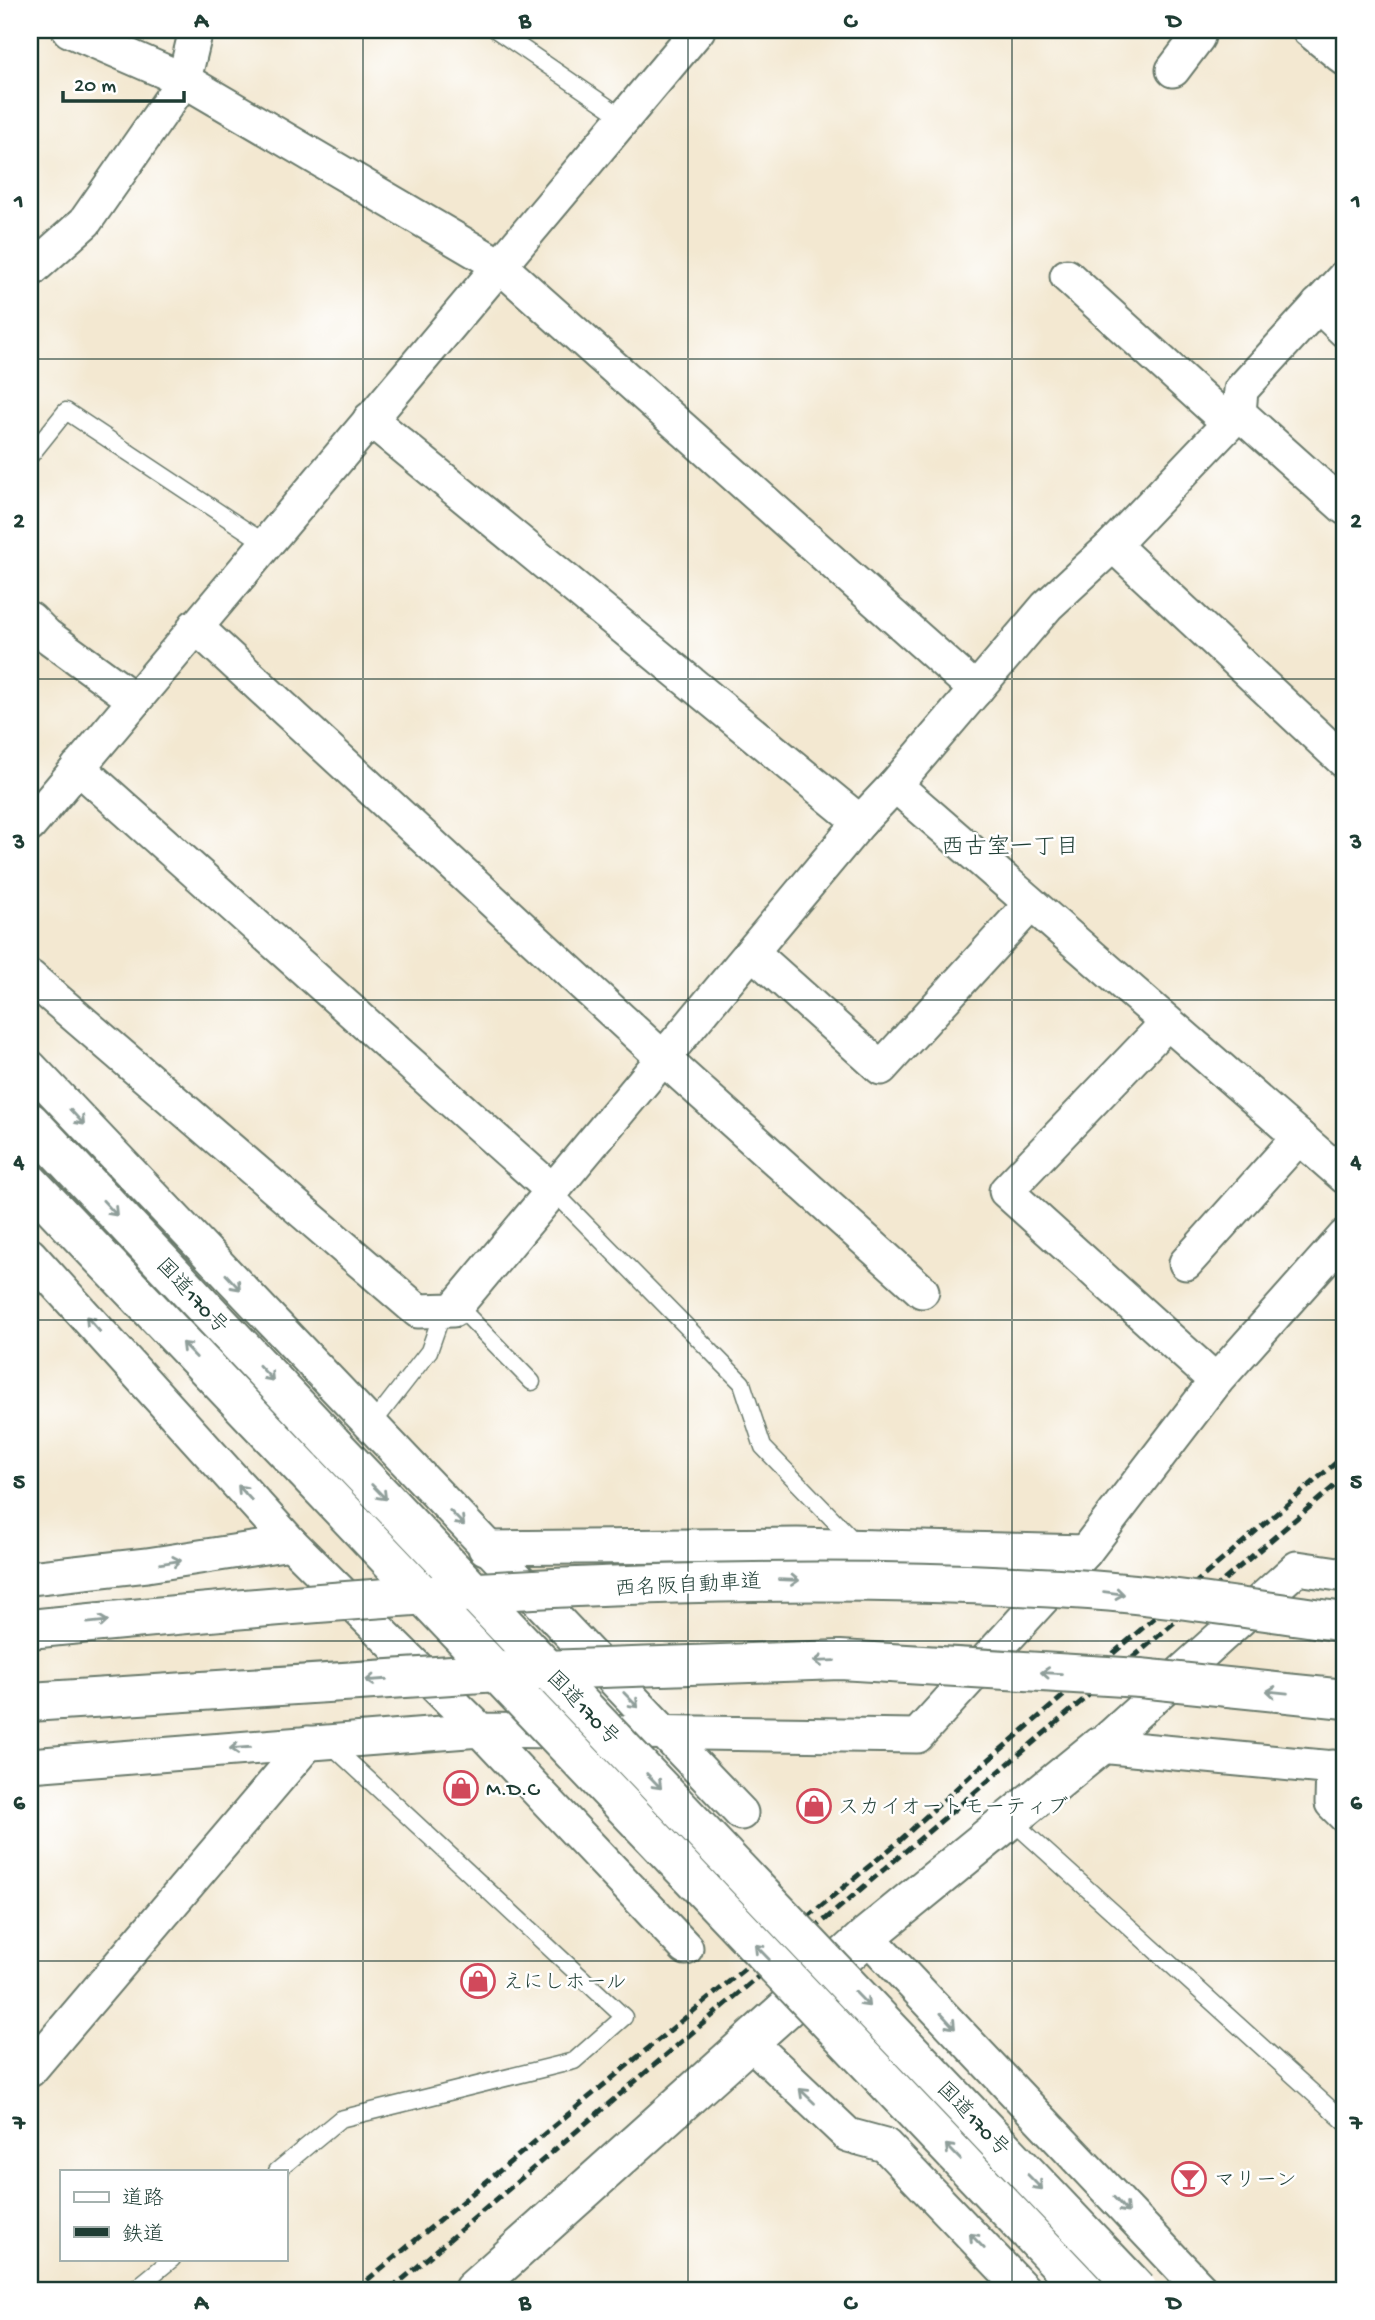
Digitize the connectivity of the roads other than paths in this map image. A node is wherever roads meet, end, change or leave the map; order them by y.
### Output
1 (69, 30) edge
2 (196, 30) edge
3 (496, 30) edge
4 (698, 30) edge
5 (1199, 30) edge
6 (1309, 30) edge
7 (515, 35) edge
8 (1345, 59) edge
9 (1173, 70) dead end
10 (184, 80) junction
11 (624, 118) junction
12 (499, 265) junction
13 (30, 271) edge
14 (1068, 276) dead end
15 (1345, 276) edge
16 (1318, 305) junction
17 (1345, 331) edge
18 (1234, 418) junction
19 (370, 419) junction
20 (30, 456) edge
21 (1345, 509) edge
22 (265, 543) junction
23 (1113, 545) junction
24 (30, 619) edge
25 (195, 626) junction
26 (976, 690) junction
27 (135, 700) junction
28 (1345, 762) edge
29 (79, 766) junction
30 (895, 785) junction
31 (860, 822) junction
32 (30, 825) edge
33 (1030, 905) junction
34 (753, 953) junction
35 (30, 977) edge
36 (1167, 1023) junction
37 (664, 1059) junction
38 (30, 1068) edge
39 (30, 1122) edge
40 (1299, 1137) junction
41 (1345, 1177) edge
42 (30, 1183) edge
43 (553, 1191) junction
44 (1345, 1236) edge
45 (30, 1255) edge
46 (1186, 1263) dead end
47 (922, 1291) dead end
48 (450, 1308) junction
49 (1216, 1381) junction
50 (532, 1382) dead end
51 (370, 1427) junction
52 (291, 1544) junction
53 (860, 1546) junction
54 (485, 1548) junction
55 (1085, 1552) junction
56 (1345, 1575) edge
57 (30, 1578) edge
58 (1345, 1622) edge
59 (30, 1629) edge
60 (1345, 1699) edge
61 (30, 1703) edge
62 (480, 1730) junction
63 (663, 1733) junction
64 (318, 1742) junction
65 (1100, 1746) junction
66 (30, 1765) edge
67 (1339, 1768) edge
68 (741, 1813) dead end
69 (1345, 1815) edge
70 (1010, 1819) junction
71 (867, 1936) junction
72 (686, 1948) dead end
73 (750, 2042) junction
74 (30, 2070) edge
75 (1345, 2122) edge
76 (278, 2170) edge
77 (171, 2260) edge
78 (134, 2290) edge
79 (473, 2290) edge
80 (1024, 2290) edge
81 (1084, 2290) edge
82 (1139, 2290) edge
83 (1202, 2290) edge

1 - 10 street
2 - 10 street
3 - 7 lane
4 - 11 street
5 - 9 street
6 - 8 street
7 - 11 lane
10 - 12 street
10 - 13 street
11 - 12 street
12 - 19 street
12 - 26 street
14 - 18 street
15 - 16 street
16 - 17 street
16 - 18 street
18 - 21 street
18 - 23 street
19 - 22 street
19 - 31 street
20 - 22 lane
22 - 25 street
23 - 26 street
23 - 28 street
24 - 27 street
25 - 27 street
25 - 37 street
26 - 30 street
27 - 29 street
29 - 32 street
29 - 43 street
30 - 31 street
30 - 33 street
31 - 34 street
33 - 34 street
33 - 36 street
34 - 37 street
35 - 48 street
36 - 40 street
36 - 49 street
37 - 43 street
37 - 47 street
38 -> 51 street
39 -> 82 main road, 国道170号, bridge
40 - 41 street
40 - 46 street
81 -> 42 main road, 国道170号, bridge
43 - 48 street
43 - 53 lane
44 - 49 street
52 -> 45 street
48 - 50 lane
48 - 51 lane
49 - 55 street
51 -> 54 street
57 -> 52 street
52 - 62 street
53 - 54 street
53 - 55 street
54 -> 63 street
55 - 63 street
56 - 65 street
59 -> 58 main road, 西名阪自動車道, bridge
60 -> 61 main road, bridge
62 - 63 street
62 - 64 street
62 - 72 street
63 - 68 street
64 -> 66 street
64 - 74 street
64 - 76 lane
65 - 67 street
65 - 70 main road
67 - 69 street
70 - 71 main road
70 - 75 lane
71 - 73 main road
71 -> 83 street
73 - 79 main road
80 -> 73 street
77 - 78 lane

